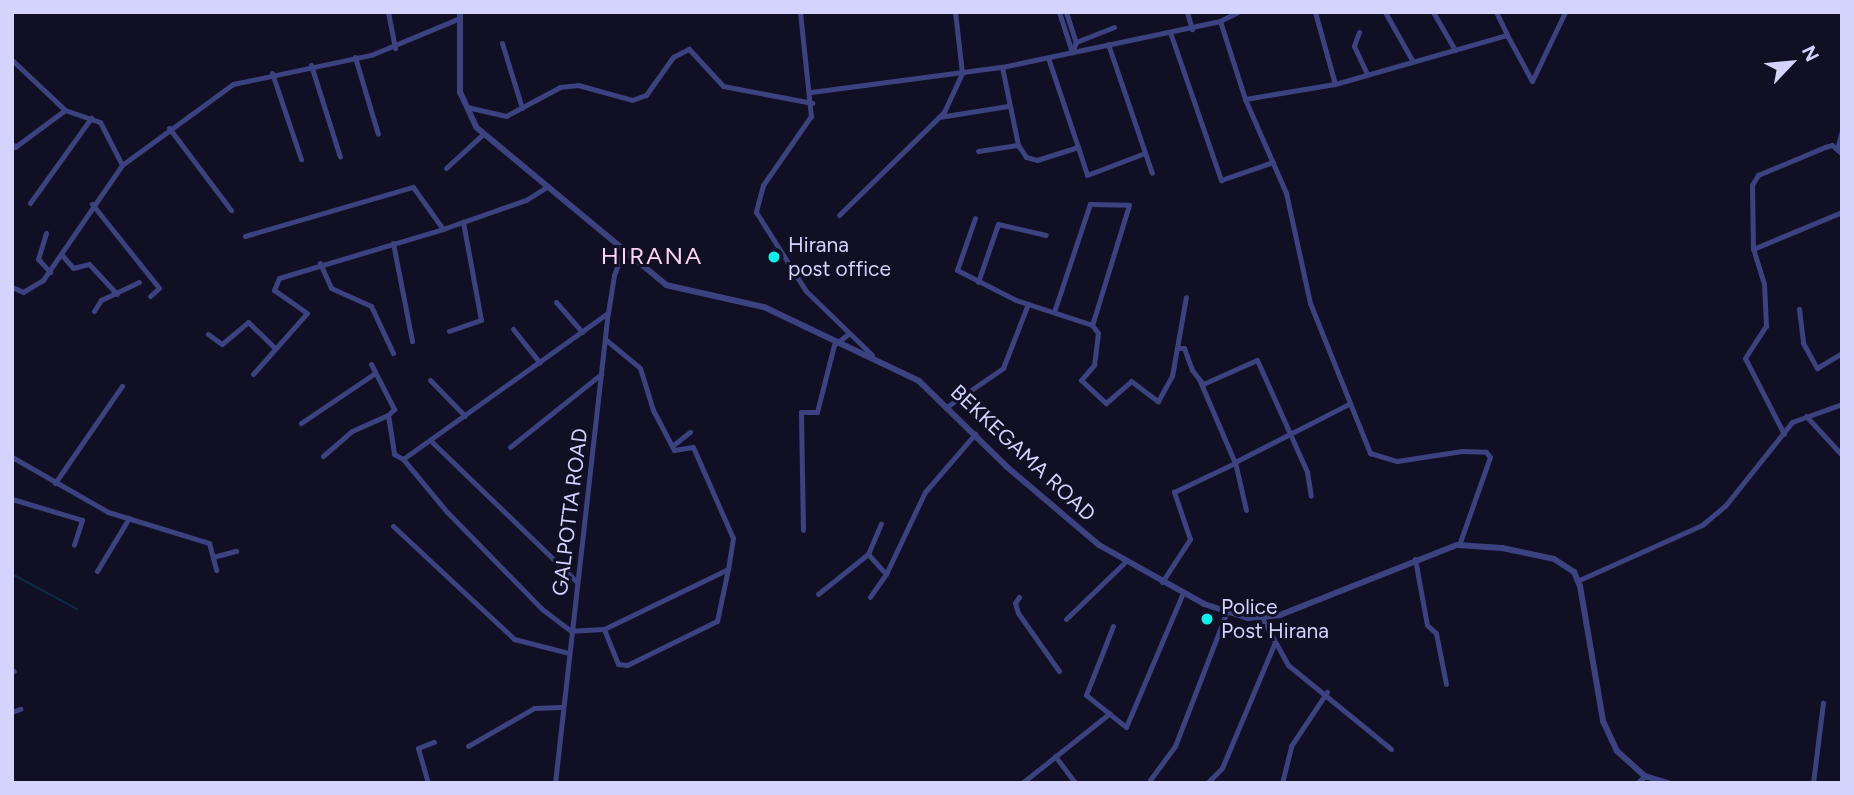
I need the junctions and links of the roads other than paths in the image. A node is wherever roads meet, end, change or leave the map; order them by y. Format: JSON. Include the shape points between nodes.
{"nodes":[{"id":1,"x":388,"y":12,"type":"edge"},
{"id":2,"x":800,"y":12,"type":"edge"},
{"id":3,"x":955,"y":12,"type":"edge"},
{"id":4,"x":1059,"y":12,"type":"edge"},
{"id":5,"x":1066,"y":12,"type":"edge"},
{"id":6,"x":1187,"y":12,"type":"edge"},
{"id":7,"x":1238,"y":12,"type":"edge"},
{"id":8,"x":1315,"y":12,"type":"edge"},
{"id":9,"x":1385,"y":12,"type":"edge"},
{"id":10,"x":1433,"y":12,"type":"edge"},
{"id":11,"x":1496,"y":12,"type":"edge"},
{"id":12,"x":1565,"y":12,"type":"edge"},
{"id":13,"x":460,"y":15,"type":"edge"},
{"id":14,"x":1220,"y":21,"type":"junction"},
{"id":15,"x":1114,"y":27,"type":"dead end"},
{"id":16,"x":1192,"y":29,"type":"junction"},
{"id":17,"x":1170,"y":32,"type":"junction"},
{"id":18,"x":1359,"y":32,"type":"dead end"},
{"id":19,"x":1507,"y":35,"type":"junction"},
{"id":20,"x":1076,"y":42,"type":"junction"},
{"id":21,"x":502,"y":43,"type":"dead end"},
{"id":22,"x":1108,"y":44,"type":"junction"},
{"id":23,"x":395,"y":48,"type":"junction"},
{"id":24,"x":1455,"y":50,"type":"junction"},
{"id":25,"x":1072,"y":52,"type":"junction"},
{"id":26,"x":355,"y":57,"type":"junction"},
{"id":27,"x":1048,"y":58,"type":"junction"},
{"id":28,"x":12,"y":60,"type":"edge"},
{"id":29,"x":1412,"y":60,"type":"junction"},
{"id":30,"x":311,"y":65,"type":"junction"},
{"id":31,"x":1002,"y":67,"type":"junction"},
{"id":32,"x":1366,"y":72,"type":"junction"},
{"id":33,"x":272,"y":73,"type":"junction"},
{"id":34,"x":962,"y":73,"type":"junction"},
{"id":35,"x":1335,"y":84,"type":"junction"},
{"id":36,"x":811,"y":92,"type":"junction"},
{"id":37,"x":1245,"y":100,"type":"junction"},
{"id":38,"x":812,"y":103,"type":"junction"},
{"id":39,"x":464,"y":106,"type":"junction"},
{"id":40,"x":1008,"y":106,"type":"junction"},
{"id":41,"x":522,"y":108,"type":"junction"},
{"id":42,"x":65,"y":110,"type":"junction"},
{"id":43,"x":939,"y":117,"type":"junction"},
{"id":44,"x":91,"y":118,"type":"junction"},
{"id":45,"x":169,"y":128,"type":"junction"},
{"id":46,"x":1842,"y":130,"type":"edge"},
{"id":47,"x":377,"y":134,"type":"dead end"},
{"id":48,"x":482,"y":135,"type":"junction"},
{"id":49,"x":12,"y":144,"type":"edge"},
{"id":50,"x":1018,"y":145,"type":"junction"},
{"id":51,"x":1078,"y":147,"type":"junction"},
{"id":52,"x":978,"y":151,"type":"dead end"},
{"id":53,"x":1840,"y":151,"type":"edge"},
{"id":54,"x":1145,"y":153,"type":"junction"},
{"id":55,"x":340,"y":156,"type":"dead end"},
{"id":56,"x":301,"y":159,"type":"dead end"},
{"id":57,"x":1273,"y":162,"type":"junction"},
{"id":58,"x":122,"y":165,"type":"junction"},
{"id":59,"x":446,"y":168,"type":"dead end"},
{"id":60,"x":1152,"y":173,"type":"dead end"},
{"id":61,"x":548,"y":186,"type":"junction"},
{"id":62,"x":30,"y":203,"type":"dead end"},
{"id":63,"x":92,"y":204,"type":"junction"},
{"id":64,"x":231,"y":210,"type":"dead end"},
{"id":65,"x":1842,"y":212,"type":"edge"},
{"id":66,"x":839,"y":215,"type":"dead end"},
{"id":67,"x":975,"y":218,"type":"dead end"},
{"id":68,"x":463,"y":222,"type":"junction"},
{"id":69,"x":443,"y":229,"type":"junction"},
{"id":70,"x":46,"y":233,"type":"dead end"},
{"id":71,"x":1046,"y":235,"type":"dead end"},
{"id":72,"x":245,"y":236,"type":"dead end"},
{"id":73,"x":393,"y":243,"type":"junction"},
{"id":74,"x":625,"y":247,"type":"junction"},
{"id":75,"x":1753,"y":249,"type":"junction"},
{"id":76,"x":61,"y":254,"type":"junction"},
{"id":77,"x":320,"y":263,"type":"junction"},
{"id":78,"x":50,"y":272,"type":"junction"},
{"id":79,"x":139,"y":282,"type":"dead end"},
{"id":80,"x":978,"y":282,"type":"junction"},
{"id":81,"x":12,"y":286,"type":"edge"},
{"id":82,"x":117,"y":294,"type":"junction"},
{"id":83,"x":150,"y":296,"type":"dead end"},
{"id":84,"x":1186,"y":297,"type":"dead end"},
{"id":85,"x":556,"y":302,"type":"dead end"},
{"id":86,"x":1028,"y":304,"type":"junction"},
{"id":87,"x":1800,"y":309,"type":"dead end"},
{"id":88,"x":94,"y":311,"type":"dead end"},
{"id":89,"x":1054,"y":312,"type":"junction"},
{"id":90,"x":608,"y":313,"type":"junction"},
{"id":91,"x":1092,"y":325,"type":"junction"},
{"id":92,"x":513,"y":329,"type":"dead end"},
{"id":93,"x":449,"y":331,"type":"dead end"},
{"id":94,"x":582,"y":332,"type":"junction"},
{"id":95,"x":208,"y":334,"type":"dead end"},
{"id":96,"x":848,"y":334,"type":"junction"},
{"id":97,"x":605,"y":339,"type":"junction"},
{"id":98,"x":839,"y":340,"type":"junction"},
{"id":99,"x":412,"y":341,"type":"dead end"},
{"id":100,"x":275,"y":348,"type":"junction"},
{"id":101,"x":1178,"y":348,"type":"junction"},
{"id":102,"x":393,"y":353,"type":"dead end"},
{"id":103,"x":1842,"y":353,"type":"edge"},
{"id":104,"x":872,"y":355,"type":"junction"},
{"id":105,"x":540,"y":363,"type":"junction"},
{"id":106,"x":370,"y":364,"type":"dead end"},
{"id":107,"x":375,"y":373,"type":"junction"},
{"id":108,"x":253,"y":374,"type":"dead end"},
{"id":109,"x":601,"y":374,"type":"junction"},
{"id":110,"x":1199,"y":379,"type":"junction"},
{"id":111,"x":430,"y":380,"type":"dead end"},
{"id":112,"x":121,"y":386,"type":"dead end"},
{"id":113,"x":1349,"y":404,"type":"junction"},
{"id":114,"x":1842,"y":404,"type":"edge"},
{"id":115,"x":948,"y":406,"type":"junction"},
{"id":116,"x":388,"y":415,"type":"junction"},
{"id":117,"x":464,"y":416,"type":"junction"},
{"id":118,"x":1806,"y":416,"type":"junction"},
{"id":119,"x":301,"y":423,"type":"dead end"},
{"id":120,"x":690,"y":432,"type":"dead end"},
{"id":121,"x":975,"y":434,"type":"junction"},
{"id":122,"x":1784,"y":434,"type":"junction"},
{"id":123,"x":1290,"y":436,"type":"junction"},
{"id":124,"x":430,"y":440,"type":"junction"},
{"id":125,"x":672,"y":446,"type":"junction"},
{"id":126,"x":510,"y":447,"type":"dead end"},
{"id":127,"x":1842,"y":455,"type":"edge"},
{"id":128,"x":323,"y":456,"type":"dead end"},
{"id":129,"x":12,"y":457,"type":"edge"},
{"id":130,"x":403,"y":459,"type":"junction"},
{"id":131,"x":1235,"y":463,"type":"junction"},
{"id":132,"x":55,"y":483,"type":"junction"},
{"id":133,"x":1311,"y":496,"type":"dead end"},
{"id":134,"x":12,"y":499,"type":"edge"},
{"id":135,"x":1246,"y":510,"type":"dead end"},
{"id":136,"x":129,"y":518,"type":"junction"},
{"id":137,"x":881,"y":524,"type":"dead end"},
{"id":138,"x":393,"y":526,"type":"dead end"},
{"id":139,"x":803,"y":530,"type":"dead end"},
{"id":140,"x":74,"y":545,"type":"dead end"},
{"id":141,"x":1459,"y":545,"type":"junction"},
{"id":142,"x":236,"y":551,"type":"dead end"},
{"id":143,"x":868,"y":554,"type":"junction"},
{"id":144,"x":213,"y":557,"type":"junction"},
{"id":145,"x":1415,"y":559,"type":"junction"},
{"id":146,"x":1124,"y":563,"type":"junction"},
{"id":147,"x":728,"y":569,"type":"junction"},
{"id":148,"x":216,"y":570,"type":"dead end"},
{"id":149,"x":97,"y":571,"type":"dead end"},
{"id":150,"x":886,"y":574,"type":"junction"},
{"id":151,"x":1577,"y":581,"type":"junction"},
{"id":152,"x":577,"y":582,"type":"junction"},
{"id":153,"x":1162,"y":582,"type":"junction"},
{"id":154,"x":1184,"y":593,"type":"junction"},
{"id":155,"x":818,"y":594,"type":"dead end"},
{"id":156,"x":870,"y":597,"type":"dead end"},
{"id":157,"x":1019,"y":597,"type":"dead end"},
{"id":158,"x":1227,"y":611,"type":"junction"},
{"id":159,"x":1261,"y":617,"type":"junction"},
{"id":160,"x":1066,"y":619,"type":"dead end"},
{"id":161,"x":1113,"y":626,"type":"dead end"},
{"id":162,"x":604,"y":629,"type":"junction"},
{"id":163,"x":571,"y":631,"type":"junction"},
{"id":164,"x":1275,"y":642,"type":"junction"},
{"id":165,"x":569,"y":653,"type":"junction"},
{"id":166,"x":1059,"y":671,"type":"dead end"},
{"id":167,"x":1446,"y":684,"type":"dead end"},
{"id":168,"x":1327,"y":692,"type":"junction"},
{"id":169,"x":1824,"y":703,"type":"dead end"},
{"id":170,"x":561,"y":707,"type":"junction"},
{"id":171,"x":20,"y":709,"type":"dead end"},
{"id":172,"x":12,"y":712,"type":"edge"},
{"id":173,"x":1110,"y":713,"type":"junction"},
{"id":174,"x":434,"y":741,"type":"dead end"},
{"id":175,"x":468,"y":746,"type":"dead end"},
{"id":176,"x":1391,"y":749,"type":"dead end"},
{"id":177,"x":1055,"y":756,"type":"junction"},
{"id":178,"x":1645,"y":776,"type":"junction"},
{"id":179,"x":428,"y":783,"type":"edge"},
{"id":180,"x":555,"y":783,"type":"edge"},
{"id":181,"x":1022,"y":783,"type":"edge"},
{"id":182,"x":1075,"y":783,"type":"edge"},
{"id":183,"x":1153,"y":783,"type":"edge"},
{"id":184,"x":1208,"y":783,"type":"edge"},
{"id":185,"x":1282,"y":783,"type":"edge"},
{"id":186,"x":1637,"y":783,"type":"edge"},
{"id":187,"x":1668,"y":783,"type":"edge"},
{"id":188,"x":1813,"y":783,"type":"edge"}],
"edges":[{"from":1,"to":23,"type":"street"},
{"from":2,"to":36,"type":"street","name":"BEKKEGAMA ROAD"},
{"from":3,"to":34,"type":"street"},
{"from":4,"to":25,"type":"street"},
{"from":5,"to":20,"type":"street"},
{"from":6,"to":16,"type":"street"},
{"from":7,"to":14,"type":"street"},
{"from":8,"to":35,"type":"street"},
{"from":9,"to":29,"type":"street"},
{"from":10,"to":24,"type":"street"},
{"from":11,"to":19,"type":"street"},
{"from":12,"to":19,"type":"street","via":[[1532,81]]},
{"from":13,"to":23,"type":"street"},
{"from":13,"to":39,"type":"street"},
{"from":14,"to":16,"type":"street"},
{"from":14,"to":37,"type":"street"},
{"from":15,"to":20,"type":"street"},
{"from":16,"to":17,"type":"street"},
{"from":17,"to":22,"type":"street"},
{"from":17,"to":57,"type":"street","via":[[1221,180]]},
{"from":18,"to":32,"type":"street","via":[[1354,46]]},
{"from":19,"to":24,"type":"street"},
{"from":20,"to":25,"type":"street"},
{"from":21,"to":41,"type":"street"},
{"from":22,"to":25,"type":"street"},
{"from":22,"to":54,"type":"street"},
{"from":23,"to":26,"type":"street"},
{"from":24,"to":29,"type":"street"},
{"from":25,"to":27,"type":"street"},
{"from":26,"to":30,"type":"street"},
{"from":26,"to":47,"type":"street"},
{"from":27,"to":31,"type":"street"},
{"from":27,"to":51,"type":"street"},
{"from":28,"to":42,"type":"street"},
{"from":29,"to":32,"type":"street"},
{"from":30,"to":33,"type":"street"},
{"from":30,"to":55,"type":"street"},
{"from":31,"to":34,"type":"street"},
{"from":31,"to":40,"type":"street"},
{"from":32,"to":35,"type":"street"},
{"from":33,"to":45,"type":"street","via":[[233,84]]},
{"from":33,"to":56,"type":"street"},
{"from":34,"to":36,"type":"street"},
{"from":34,"to":43,"type":"street"},
{"from":35,"to":37,"type":"street"},
{"from":36,"to":38,"type":"street","name":"BEKKEGAMA ROAD"},
{"from":37,"to":57,"type":"street"},
{"from":38,"to":41,"type":"street","via":[[723,86],[689,49],[673,57],[646,95],[624,99],[578,85],[560,87]]},
{"from":38,"to":96,"type":"street","name":"BEKKEGAMA ROAD","via":[[803,131],[763,185],[756,212],[806,291]]},
{"from":39,"to":41,"type":"street","via":[[498,117]]},
{"from":39,"to":48,"type":"street"},
{"from":40,"to":43,"type":"street"},
{"from":40,"to":50,"type":"street"},
{"from":42,"to":44,"type":"street"},
{"from":42,"to":49,"type":"street","via":[[15,147]]},
{"from":43,"to":66,"type":"street"},
{"from":44,"to":58,"type":"street","via":[[100,122]]},
{"from":44,"to":62,"type":"street"},
{"from":45,"to":58,"type":"street"},
{"from":45,"to":64,"type":"street"},
{"from":46,"to":53,"type":"street"},
{"from":48,"to":59,"type":"street"},
{"from":48,"to":61,"type":"street"},
{"from":50,"to":51,"type":"street","via":[[1026,158],[1037,160]]},
{"from":50,"to":52,"type":"street"},
{"from":51,"to":54,"type":"street","via":[[1087,175]]},
{"from":53,"to":75,"type":"street","via":[[1825,147],[1758,175],[1752,185]]},
{"from":54,"to":60,"type":"street"},
{"from":57,"to":113,"type":"street","via":[[1286,193],[1310,303]]},
{"from":58,"to":63,"type":"street"},
{"from":61,"to":68,"type":"street","via":[[526,200]]},
{"from":61,"to":74,"type":"street"},
{"from":63,"to":76,"type":"street"},
{"from":63,"to":83,"type":"street","via":[[159,288]]},
{"from":65,"to":75,"type":"street"},
{"from":67,"to":80,"type":"street","via":[[957,270]]},
{"from":68,"to":69,"type":"street"},
{"from":68,"to":93,"type":"street","via":[[481,320]]},
{"from":69,"to":72,"type":"street","via":[[413,187]]},
{"from":69,"to":73,"type":"street"},
{"from":70,"to":78,"type":"street","via":[[38,259]]},
{"from":71,"to":80,"type":"street","via":[[998,224]]},
{"from":73,"to":77,"type":"street"},
{"from":73,"to":99,"type":"street"},
{"from":74,"to":90,"type":"street","name":"GALPOTTA ROAD","via":[[614,275]]},
{"from":74,"to":98,"type":"street","via":[[666,285],[764,307]]},
{"from":75,"to":122,"type":"street","via":[[1764,284],[1766,326],[1745,358]]},
{"from":76,"to":78,"type":"street"},
{"from":76,"to":82,"type":"street","via":[[74,268],[89,264]]},
{"from":77,"to":100,"type":"street","via":[[279,278],[273,286],[307,313]]},
{"from":77,"to":102,"type":"street","via":[[331,288],[371,306]]},
{"from":78,"to":81,"type":"street","via":[[34,288],[23,292]]},
{"from":79,"to":82,"type":"street"},
{"from":80,"to":86,"type":"street"},
{"from":82,"to":88,"type":"street","via":[[100,300]]},
{"from":84,"to":101,"type":"street"},
{"from":85,"to":94,"type":"street"},
{"from":86,"to":89,"type":"street"},
{"from":86,"to":115,"type":"street","via":[[1003,368]]},
{"from":87,"to":103,"type":"street","via":[[1802,343],[1817,368]]},
{"from":89,"to":91,"type":"street"},
{"from":89,"to":91,"type":"street","via":[[1090,204],[1129,205]]},
{"from":90,"to":94,"type":"street"},
{"from":90,"to":97,"type":"street","name":"GALPOTTA ROAD"},
{"from":91,"to":101,"type":"street","via":[[1098,333],[1094,365],[1081,380],[1106,403],[1131,381],[1158,401],[1172,376]]},
{"from":92,"to":105,"type":"street"},
{"from":94,"to":105,"type":"street"},
{"from":95,"to":100,"type":"street","via":[[222,344],[248,322]]},
{"from":96,"to":98,"type":"street"},
{"from":96,"to":104,"type":"street","name":"BEKKEGAMA ROAD"},
{"from":97,"to":109,"type":"street","name":"GALPOTTA ROAD"},
{"from":97,"to":125,"type":"street","via":[[640,368],[653,410]]},
{"from":98,"to":104,"type":"street"},
{"from":98,"to":139,"type":"street","via":[[825,372],[817,412],[801,412]]},
{"from":100,"to":108,"type":"street"},
{"from":101,"to":110,"type":"street","via":[[1184,348]]},
{"from":104,"to":115,"type":"street","name":"BEKKEGAMA ROAD","via":[[919,381]]},
{"from":105,"to":117,"type":"street"},
{"from":106,"to":107,"type":"street"},
{"from":107,"to":116,"type":"street","via":[[394,409]]},
{"from":107,"to":119,"type":"street"},
{"from":109,"to":126,"type":"street"},
{"from":109,"to":152,"type":"street","name":"GALPOTTA ROAD"},
{"from":110,"to":123,"type":"street","via":[[1203,384],[1257,360]]},
{"from":110,"to":131,"type":"street"},
{"from":111,"to":117,"type":"street"},
{"from":112,"to":132,"type":"street"},
{"from":113,"to":123,"type":"street"},
{"from":113,"to":141,"type":"street","via":[[1370,453],[1385,459],[1411,461],[1462,451],[1486,452],[1490,457]]},
{"from":114,"to":118,"type":"street"},
{"from":115,"to":121,"type":"street","name":"BEKKEGAMA ROAD"},
{"from":116,"to":128,"type":"street","via":[[352,431]]},
{"from":116,"to":130,"type":"street","via":[[394,454]]},
{"from":117,"to":124,"type":"street"},
{"from":118,"to":122,"type":"street","via":[[1792,422]]},
{"from":118,"to":127,"type":"street"},
{"from":120,"to":125,"type":"street"},
{"from":121,"to":146,"type":"street","name":"BEKKEGAMA ROAD","via":[[1007,467]]},
{"from":121,"to":150,"type":"street","via":[[925,492]]},
{"from":122,"to":151,"type":"street","via":[[1725,506],[1702,525]]},
{"from":123,"to":131,"type":"street"},
{"from":123,"to":133,"type":"street","via":[[1307,472]]},
{"from":124,"to":130,"type":"street"},
{"from":124,"to":152,"type":"street"},
{"from":125,"to":147,"type":"street","via":[[674,450],[693,447],[726,516],[733,538]]},
{"from":129,"to":132,"type":"street"},
{"from":130,"to":163,"type":"street","via":[[447,512],[542,609]]},
{"from":131,"to":135,"type":"street"},
{"from":131,"to":153,"type":"street","via":[[1174,492],[1190,539]]},
{"from":132,"to":136,"type":"street","via":[[108,512]]},
{"from":134,"to":140,"type":"street","via":[[82,520]]},
{"from":136,"to":144,"type":"street","via":[[209,543]]},
{"from":136,"to":149,"type":"street"},
{"from":137,"to":143,"type":"street"},
{"from":138,"to":165,"type":"street","via":[[514,639]]},
{"from":141,"to":145,"type":"street","name":"BEKKEGAMA ROAD"},
{"from":141,"to":151,"type":"street","name":"BEKKEGAMA ROAD","via":[[1553,559],[1574,572]]},
{"from":142,"to":144,"type":"street"},
{"from":143,"to":150,"type":"street"},
{"from":143,"to":155,"type":"street"},
{"from":144,"to":148,"type":"street"},
{"from":145,"to":159,"type":"street","name":"BEKKEGAMA ROAD","via":[[1280,615]]},
{"from":145,"to":167,"type":"street","via":[[1427,625],[1436,633]]},
{"from":146,"to":153,"type":"street","name":"BEKKEGAMA ROAD"},
{"from":146,"to":160,"type":"street"},
{"from":147,"to":162,"type":"street"},
{"from":147,"to":162,"type":"street","via":[[717,621],[626,665],[618,664]]},
{"from":150,"to":156,"type":"street"},
{"from":151,"to":178,"type":"street","via":[[1603,721],[1617,751]]},
{"from":152,"to":163,"type":"street","name":"GALPOTTA ROAD"},
{"from":153,"to":154,"type":"street","name":"BEKKEGAMA ROAD"},
{"from":154,"to":158,"type":"street","name":"BEKKEGAMA ROAD"},
{"from":154,"to":173,"type":"street","via":[[1126,727]]},
{"from":157,"to":166,"type":"street","via":[[1015,603],[1018,613]]},
{"from":158,"to":159,"type":"street","name":"BEKKEGAMA ROAD"},
{"from":158,"to":183,"type":"street","via":[[1175,746],[1150,780]]},
{"from":159,"to":164,"type":"street"},
{"from":161,"to":173,"type":"street","via":[[1086,695]]},
{"from":162,"to":163,"type":"street"},
{"from":163,"to":165,"type":"street","name":"GALPOTTA ROAD"},
{"from":164,"to":168,"type":"street","via":[[1288,665]]},
{"from":164,"to":184,"type":"street","via":[[1222,768]]},
{"from":165,"to":170,"type":"street","name":"GALPOTTA ROAD"},
{"from":168,"to":176,"type":"street"},
{"from":168,"to":185,"type":"street","via":[[1291,746]]},
{"from":169,"to":188,"type":"street"},
{"from":170,"to":175,"type":"street","via":[[534,708]]},
{"from":170,"to":180,"type":"street","name":"GALPOTTA ROAD"},
{"from":171,"to":172,"type":"street"},
{"from":173,"to":177,"type":"street"},
{"from":174,"to":179,"type":"street","via":[[418,748]]},
{"from":177,"to":181,"type":"street"},
{"from":177,"to":182,"type":"street"},
{"from":178,"to":186,"type":"street"},
{"from":178,"to":187,"type":"street"}]}
